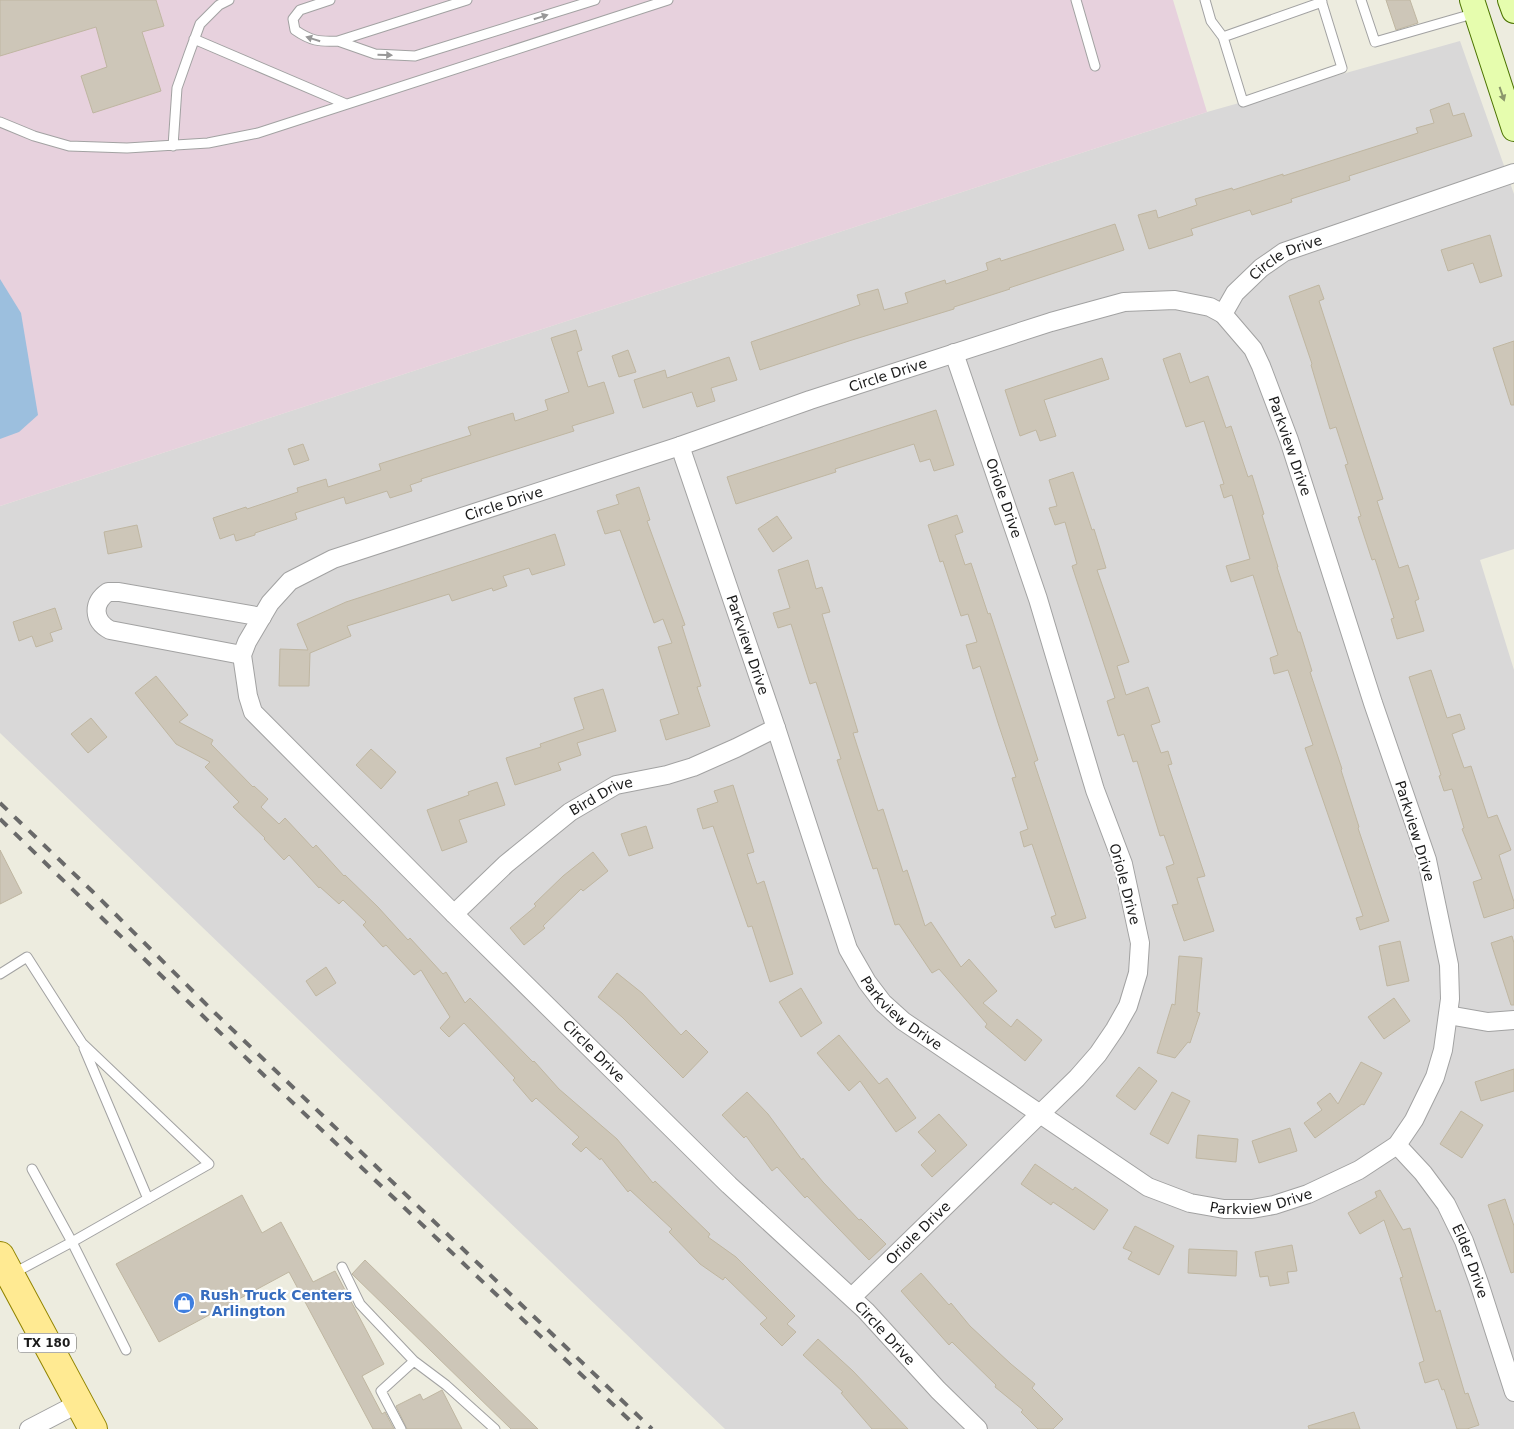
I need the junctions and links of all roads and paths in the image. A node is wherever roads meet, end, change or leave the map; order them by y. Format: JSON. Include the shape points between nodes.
{"nodes":[{"id":1,"x":229,"y":0,"type":"edge"},
{"id":2,"x":330,"y":0,"type":"edge"},
{"id":3,"x":595,"y":0,"type":"edge"},
{"id":4,"x":668,"y":0,"type":"edge"},
{"id":5,"x":1076,"y":0,"type":"edge"},
{"id":6,"x":1205,"y":0,"type":"edge"},
{"id":7,"x":1361,"y":0,"type":"edge"},
{"id":8,"x":1510,"y":0,"type":"edge"},
{"id":9,"x":462,"y":1,"type":"edge"},
{"id":10,"x":1322,"y":1,"type":"edge"},
{"id":11,"x":1474,"y":6,"type":"edge"},
{"id":12,"x":1514,"y":11,"type":"edge"},
{"id":13,"x":1222,"y":37,"type":"junction"},
{"id":14,"x":194,"y":39,"type":"junction"},
{"id":15,"x":338,"y":41,"type":"junction"},
{"id":16,"x":1095,"y":66,"type":"dead end"},
{"id":17,"x":346,"y":104,"type":"junction"},
{"id":18,"x":0,"y":122,"type":"edge"},
{"id":19,"x":1514,"y":129,"type":"edge"},
{"id":20,"x":173,"y":146,"type":"junction"},
{"id":21,"x":1514,"y":173,"type":"edge"},
{"id":22,"x":1223,"y":314,"type":"junction"},
{"id":23,"x":954,"y":353,"type":"junction"},
{"id":24,"x":680,"y":446,"type":"junction"},
{"id":25,"x":262,"y":617,"type":"junction"},
{"id":26,"x":242,"y":655,"type":"junction"},
{"id":27,"x":776,"y":728,"type":"junction"},
{"id":28,"x":454,"y":914,"type":"junction"},
{"id":29,"x":0,"y":974,"type":"edge"},
{"id":30,"x":1448,"y":1015,"type":"junction"},
{"id":31,"x":1514,"y":1020,"type":"edge"},
{"id":32,"x":82,"y":1043,"type":"junction"},
{"id":33,"x":1040,"y":1114,"type":"junction"},
{"id":34,"x":1397,"y":1145,"type":"junction"},
{"id":35,"x":32,"y":1169,"type":"dead end"},
{"id":36,"x":148,"y":1199,"type":"junction"},
{"id":37,"x":72,"y":1242,"type":"junction"},
{"id":38,"x":5,"y":1266,"type":"edge"},
{"id":39,"x":342,"y":1267,"type":"dead end"},
{"id":40,"x":852,"y":1297,"type":"junction"},
{"id":41,"x":126,"y":1350,"type":"dead end"},
{"id":42,"x":414,"y":1361,"type":"junction"},
{"id":43,"x":1514,"y":1392,"type":"edge"},
{"id":44,"x":79,"y":1403,"type":"junction"},
{"id":45,"x":29,"y":1429,"type":"edge"},
{"id":46,"x":93,"y":1429,"type":"edge"},
{"id":47,"x":401,"y":1429,"type":"edge"},
{"id":48,"x":494,"y":1429,"type":"edge"},
{"id":49,"x":978,"y":1429,"type":"edge"}],
"edges":[{"from":1,"to":14,"type":"lane","via":[[219,5],[200,24]]},
{"from":15,"to":2,"type":"lane","one_way":true,"via":[[321,42],[295,30],[293,18],[300,10]]},
{"from":15,"to":3,"type":"lane","one_way":true,"via":[[375,54],[415,56]]},
{"from":4,"to":17,"type":"lane"},
{"from":5,"to":16,"type":"lane"},
{"from":6,"to":13,"type":"lane","via":[[1211,21]]},
{"from":7,"to":11,"type":"lane","via":[[1375,42]]},
{"from":8,"to":12,"type":"main road"},
{"from":9,"to":15,"type":"lane"},
{"from":10,"to":13,"type":"lane"},
{"from":10,"to":13,"type":"lane","via":[[1342,68],[1244,102]]},
{"from":11,"to":19,"type":"main road","one_way":true},
{"from":14,"to":17,"type":"lane"},
{"from":14,"to":20,"type":"lane","via":[[177,88]]},
{"from":17,"to":20,"type":"lane","via":[[258,133]]},
{"from":18,"to":20,"type":"lane","via":[[69,146]]},
{"from":21,"to":22,"type":"street","name":"Circle Drive","via":[[1284,252],[1235,293]]},
{"from":22,"to":23,"type":"street","name":"Circle Drive","via":[[1210,307],[1175,300],[1124,302]]},
{"from":22,"to":30,"type":"street","name":"Parkview Drive","via":[[1253,349],[1262,366],[1427,860],[1449,965]]},
{"from":23,"to":24,"type":"street","name":"Circle Drive"},
{"from":23,"to":33,"type":"street","name":"Oriole Drive","via":[[1038,599],[1095,790],[1123,864],[1140,944],[1138,973],[1128,1006],[1116,1029],[1077,1078]]},
{"from":24,"to":25,"type":"street","name":"Circle Drive","via":[[333,559],[290,581]]},
{"from":24,"to":27,"type":"street","name":"Parkview Drive"},
{"from":25,"to":26,"type":"street","name":"Circle Drive"},
{"from":25,"to":26,"type":"street","via":[[119,592],[108,592],[98,601],[97,615],[110,630]]},
{"from":26,"to":28,"type":"street","name":"Circle Drive","via":[[253,712]]},
{"from":27,"to":28,"type":"street","name":"Bird Drive","via":[[694,767],[667,776],[616,785],[570,812],[506,864]]},
{"from":27,"to":33,"type":"street","name":"Parkview Drive","via":[[848,949],[867,982],[903,1021]]},
{"from":28,"to":40,"type":"street","name":"Circle Drive","via":[[729,1185]]},
{"from":29,"to":32,"type":"lane","via":[[27,958]]},
{"from":30,"to":31,"type":"street","via":[[1488,1022]]},
{"from":30,"to":34,"type":"street","name":"Parkview Drive","via":[[1435,1077],[1414,1120]]},
{"from":32,"to":36,"type":"lane"},
{"from":32,"to":36,"type":"lane","via":[[209,1164]]},
{"from":33,"to":34,"type":"street","name":"Parkview Drive","via":[[1148,1188],[1190,1203],[1224,1209],[1252,1209],[1308,1194],[1359,1170]]},
{"from":33,"to":40,"type":"street","name":"Oriole Drive"},
{"from":34,"to":43,"type":"street","name":"Elder Drive","via":[[1446,1204],[1464,1241]]},
{"from":35,"to":37,"type":"lane"},
{"from":36,"to":37,"type":"lane"},
{"from":37,"to":38,"type":"lane"},
{"from":37,"to":41,"type":"lane"},
{"from":38,"to":44,"type":"main road","number":"TX 180"},
{"from":39,"to":42,"type":"lane","via":[[360,1304]]},
{"from":40,"to":49,"type":"street","name":"Circle Drive"},
{"from":42,"to":47,"type":"lane","via":[[381,1391]]},
{"from":42,"to":48,"type":"lane","via":[[446,1384]]},
{"from":44,"to":45,"type":"street"},
{"from":44,"to":46,"type":"main road","number":"TX 180"}]}
